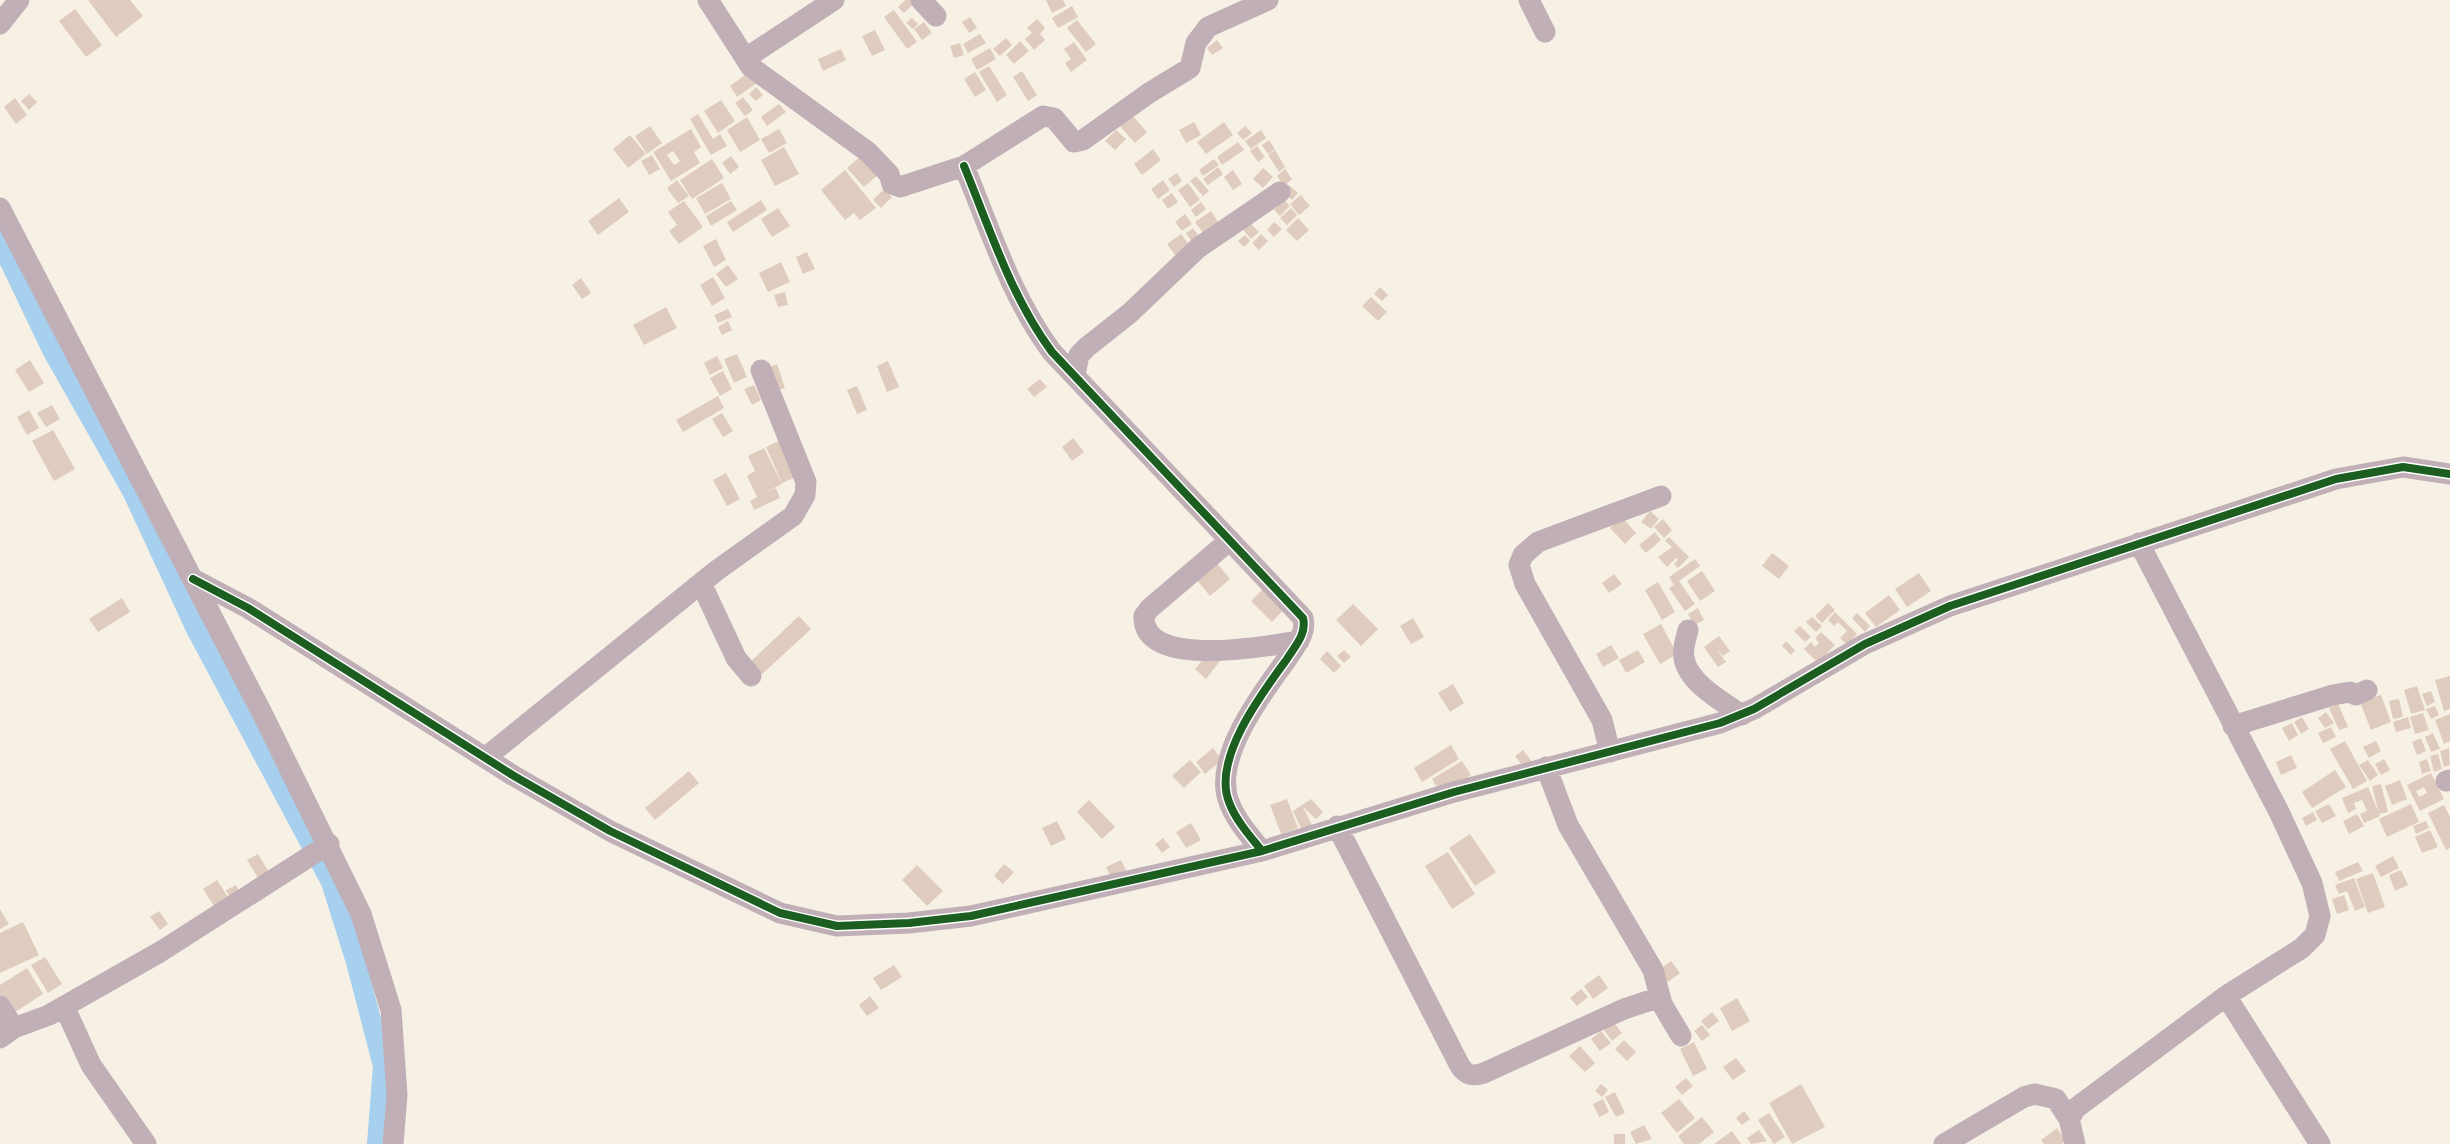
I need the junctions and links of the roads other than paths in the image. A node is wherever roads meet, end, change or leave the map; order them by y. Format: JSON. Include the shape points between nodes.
{"nodes":[{"id":1,"x":19,"y":0,"type":"edge"},
{"id":2,"x":708,"y":0,"type":"edge"},
{"id":3,"x":834,"y":0,"type":"edge"},
{"id":4,"x":921,"y":0,"type":"edge"},
{"id":5,"x":1268,"y":0,"type":"edge"},
{"id":6,"x":1529,"y":0,"type":"edge"},
{"id":7,"x":936,"y":16,"type":"dead end"},
{"id":8,"x":0,"y":24,"type":"edge"},
{"id":9,"x":1545,"y":32,"type":"dead end"},
{"id":10,"x":746,"y":58,"type":"junction"},
{"id":11,"x":964,"y":166,"type":"junction"},
{"id":12,"x":1280,"y":192,"type":"dead end"},
{"id":13,"x":0,"y":208,"type":"edge"},
{"id":14,"x":761,"y":370,"type":"dead end"},
{"id":15,"x":1075,"y":375,"type":"junction"},
{"id":16,"x":2450,"y":474,"type":"edge"},
{"id":17,"x":1660,"y":496,"type":"dead end"},
{"id":18,"x":1230,"y":540,"type":"junction"},
{"id":19,"x":2143,"y":553,"type":"junction"},
{"id":20,"x":193,"y":579,"type":"junction"},
{"id":21,"x":701,"y":583,"type":"junction"},
{"id":22,"x":1688,"y":630,"type":"dead end"},
{"id":23,"x":1299,"y":641,"type":"junction"},
{"id":24,"x":751,"y":676,"type":"dead end"},
{"id":25,"x":2367,"y":690,"type":"dead end"},
{"id":26,"x":1742,"y":715,"type":"junction"},
{"id":27,"x":2233,"y":726,"type":"junction"},
{"id":28,"x":1610,"y":752,"type":"junction"},
{"id":29,"x":485,"y":758,"type":"junction"},
{"id":30,"x":1549,"y":778,"type":"junction"},
{"id":31,"x":1337,"y":826,"type":"junction"},
{"id":32,"x":318,"y":851,"type":"junction"},
{"id":33,"x":1262,"y":851,"type":"junction"},
{"id":34,"x":2226,"y":996,"type":"junction"},
{"id":35,"x":1660,"y":997,"type":"junction"},
{"id":36,"x":0,"y":1006,"type":"edge"},
{"id":37,"x":64,"y":1006,"type":"junction"},
{"id":38,"x":7,"y":1033,"type":"edge"},
{"id":39,"x":1681,"y":1036,"type":"dead end"},
{"id":40,"x":2069,"y":1119,"type":"junction"},
{"id":41,"x":146,"y":1144,"type":"edge"},
{"id":42,"x":393,"y":1144,"type":"edge"},
{"id":43,"x":1944,"y":1144,"type":"edge"},
{"id":44,"x":2075,"y":1144,"type":"edge"},
{"id":45,"x":2320,"y":1144,"type":"edge"}],
"edges":[{"from":1,"to":8,"type":"street"},
{"from":2,"to":10,"type":"street"},
{"from":3,"to":10,"type":"street"},
{"from":4,"to":7,"type":"street"},
{"from":5,"to":11,"type":"street","via":[[1208,27],[1196,43],[1190,68],[1083,140],[1071,140],[1054,118],[1043,116]]},
{"from":6,"to":9,"type":"street"},
{"from":10,"to":11,"type":"street","via":[[758,73],[868,152],[889,174],[892,184],[908,187]]},
{"from":11,"to":15,"type":"street","via":[[1023,309],[1052,352]]},
{"from":12,"to":15,"type":"street","via":[[1198,248],[1130,313],[1078,355]]},
{"from":13,"to":20,"type":"street"},
{"from":14,"to":21,"type":"street","via":[[806,482],[805,495],[793,516]]},
{"from":15,"to":18,"type":"street"},
{"from":16,"to":19,"type":"street","via":[[2403,467],[2354,474]]},
{"from":17,"to":28,"type":"street","via":[[1538,542],[1523,555],[1519,565],[1525,584],[1602,720]]},
{"from":18,"to":23,"type":"street","via":[[1298,610],[1305,626]]},
{"from":18,"to":23,"type":"street","via":[[1149,609],[1144,616],[1146,627],[1161,644],[1183,649],[1213,651]]},
{"from":19,"to":26,"type":"street","via":[[1920,617],[1848,653]]},
{"from":19,"to":27,"type":"street"},
{"from":20,"to":29,"type":"street","via":[[248,608]]},
{"from":20,"to":32,"type":"street"},
{"from":21,"to":24,"type":"street","via":[[736,658]]},
{"from":21,"to":29,"type":"street"},
{"from":22,"to":26,"type":"street","via":[[1683,649],[1689,671]]},
{"from":23,"to":33,"type":"street","via":[[1238,736],[1227,763],[1224,783],[1228,801],[1236,819]]},
{"from":25,"to":27,"type":"street","via":[[2356,695],[2333,694]]},
{"from":26,"to":28,"type":"street"},
{"from":27,"to":34,"type":"street","via":[[2312,883],[2320,916],[2315,935],[2302,948]]},
{"from":28,"to":30,"type":"street"},
{"from":29,"to":33,"type":"street","via":[[619,836],[780,913],[824,925],[855,927],[962,918]]},
{"from":30,"to":31,"type":"street"},
{"from":30,"to":35,"type":"street","via":[[1568,825],[1653,970]]},
{"from":31,"to":33,"type":"street"},
{"from":31,"to":35,"type":"street","via":[[1466,1073],[1484,1073],[1623,1009]]},
{"from":32,"to":37,"type":"street","via":[[160,952]]},
{"from":32,"to":42,"type":"street","via":[[361,914],[391,1010],[397,1095]]},
{"from":34,"to":40,"type":"street","via":[[2076,1108]]},
{"from":34,"to":45,"type":"street"},
{"from":35,"to":39,"type":"street"},
{"from":36,"to":38,"type":"street"},
{"from":37,"to":38,"type":"street"},
{"from":37,"to":41,"type":"street","via":[[91,1065]]},
{"from":40,"to":43,"type":"street","via":[[2056,1099],[2035,1094]]},
{"from":40,"to":44,"type":"street"}]}
